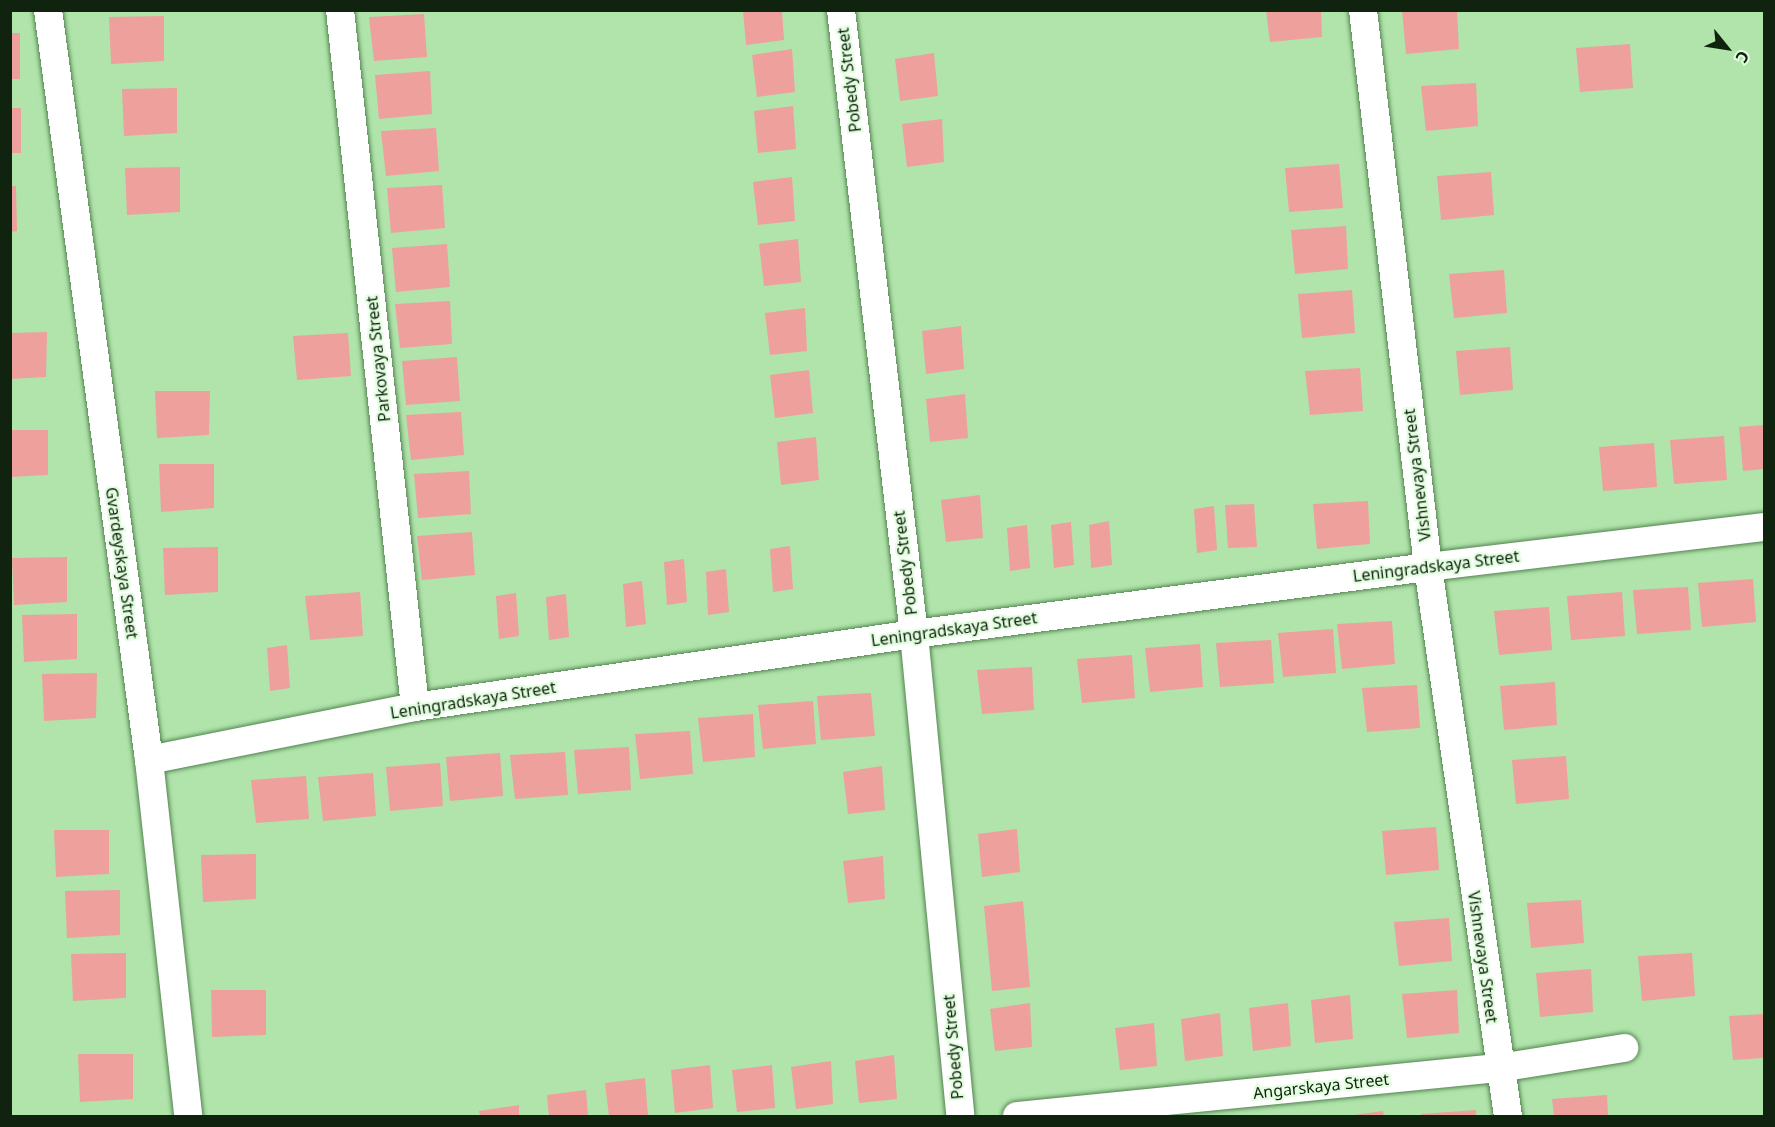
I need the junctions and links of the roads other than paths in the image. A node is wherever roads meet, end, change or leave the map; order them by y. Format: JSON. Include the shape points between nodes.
{"nodes":[{"id":1,"x":48,"y":10,"type":"edge"},
{"id":2,"x":340,"y":10,"type":"edge"},
{"id":3,"x":841,"y":10,"type":"edge"},
{"id":4,"x":1362,"y":10,"type":"edge"},
{"id":5,"x":1764,"y":527,"type":"edge"},
{"id":6,"x":1428,"y":567,"type":"junction"},
{"id":7,"x":914,"y":634,"type":"junction"},
{"id":8,"x":415,"y":707,"type":"junction"},
{"id":9,"x":148,"y":760,"type":"junction"},
{"id":10,"x":1624,"y":1048,"type":"dead end"},
{"id":11,"x":1499,"y":1068,"type":"junction"},
{"id":12,"x":188,"y":1116,"type":"edge"},
{"id":13,"x":960,"y":1116,"type":"edge"},
{"id":14,"x":1017,"y":1116,"type":"edge"},
{"id":15,"x":1508,"y":1116,"type":"edge"}],
"edges":[{"from":1,"to":9,"type":"street","name":"Gvardeyskaya Street"},
{"from":2,"to":8,"type":"street","name":"Parkovaya Street"},
{"from":3,"to":7,"type":"street","name":"Pobedy Street"},
{"from":4,"to":6,"type":"street","name":"Vishnevaya Street"},
{"from":5,"to":6,"type":"street","name":"Leningradskaya Street"},
{"from":6,"to":7,"type":"street","name":"Leningradskaya Street"},
{"from":6,"to":11,"type":"street","name":"Vishnevaya Street"},
{"from":7,"to":8,"type":"street","name":"Leningradskaya Street"},
{"from":7,"to":13,"type":"street","name":"Pobedy Street"},
{"from":8,"to":9,"type":"street","name":"Leningradskaya Street"},
{"from":9,"to":12,"type":"street","name":"Gvardeyskaya Street"},
{"from":10,"to":11,"type":"street","name":"Angarskaya Street"},
{"from":11,"to":14,"type":"street","name":"Angarskaya Street"},
{"from":11,"to":15,"type":"street","name":"Vishnevaya Street"}]}
